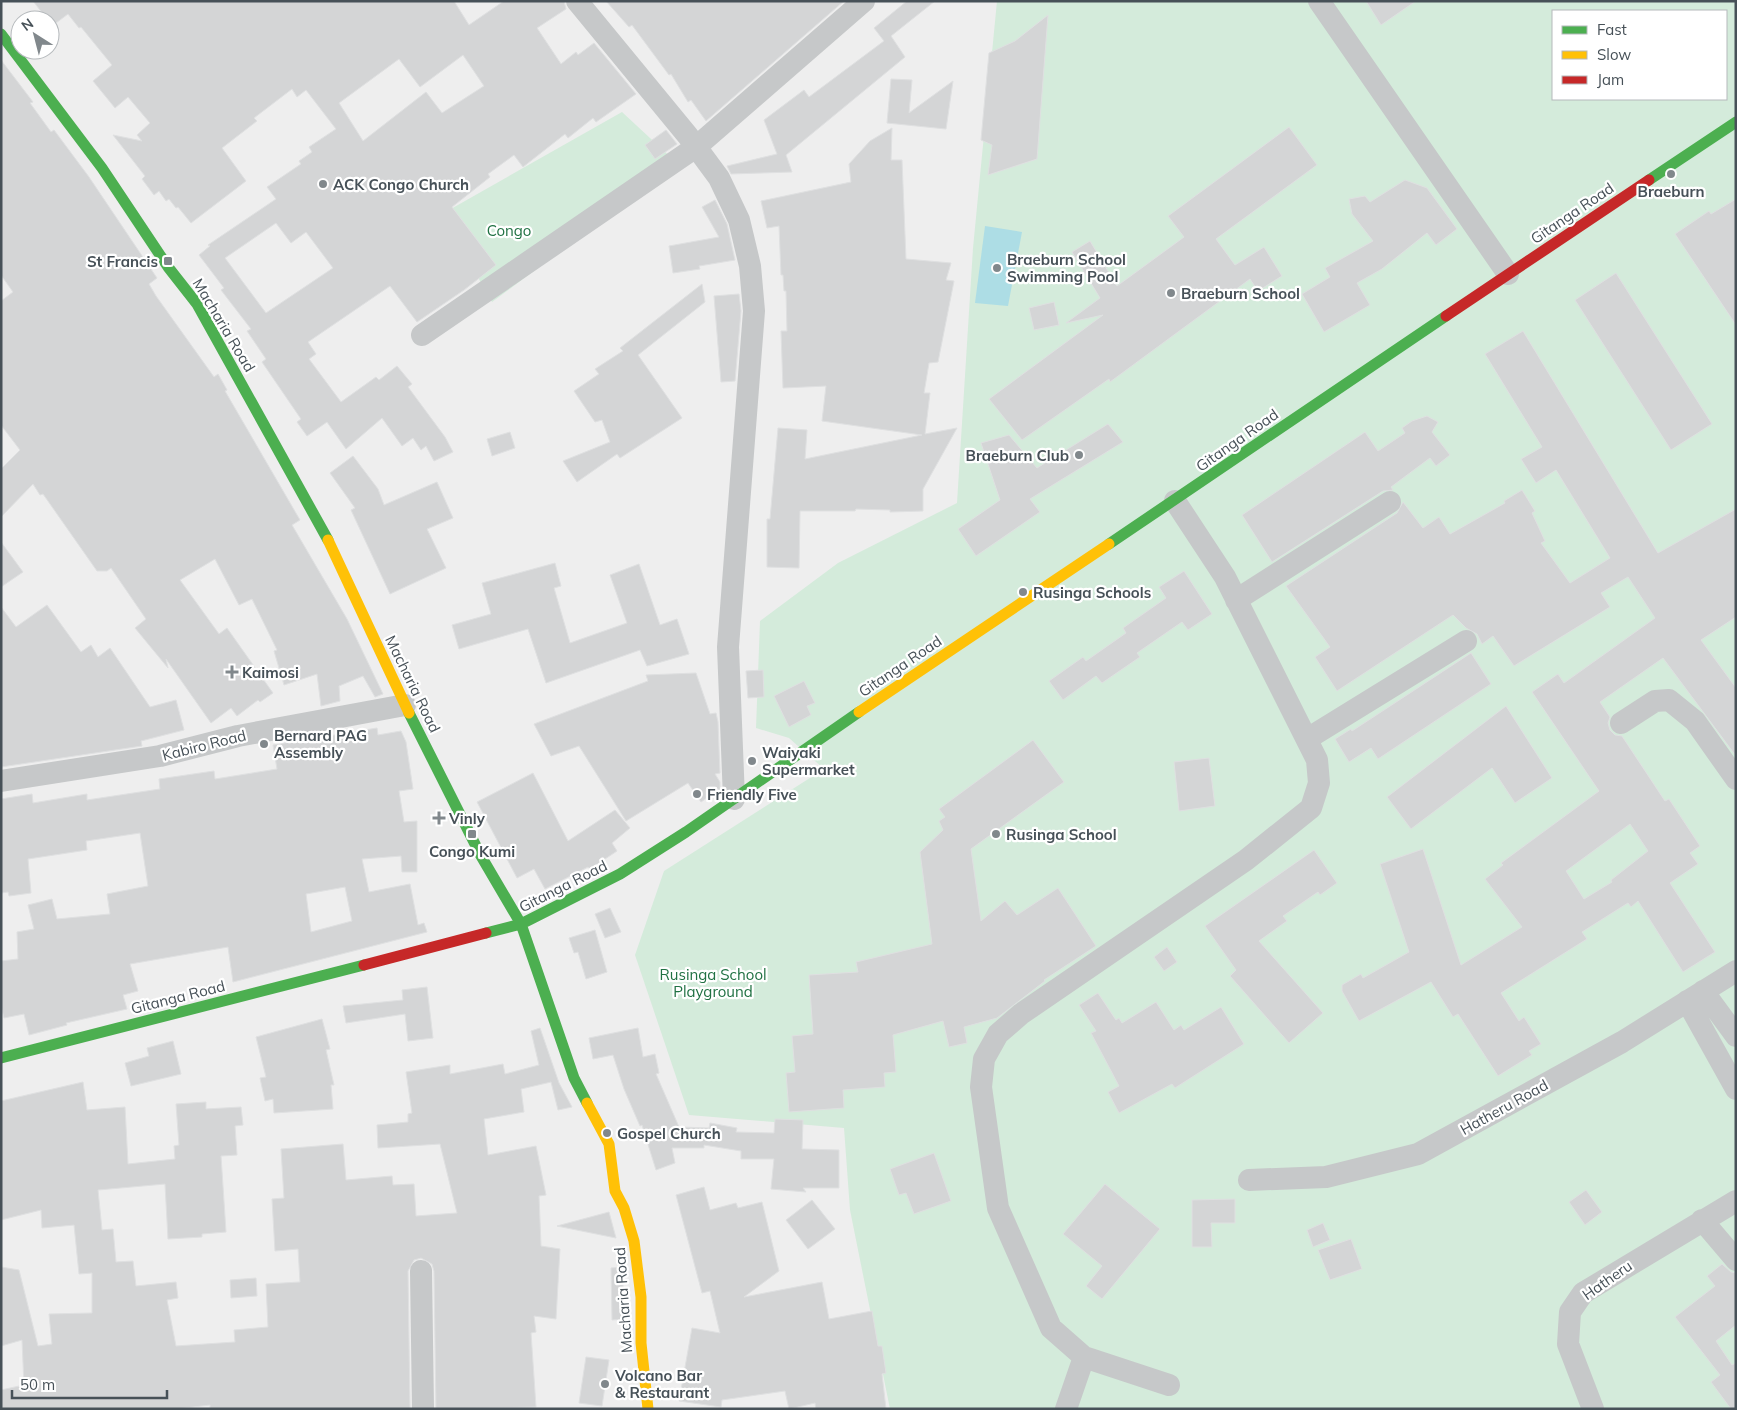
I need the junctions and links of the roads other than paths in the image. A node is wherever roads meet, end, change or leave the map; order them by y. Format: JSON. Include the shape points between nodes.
{"nodes":[{"id":1,"x":577,"y":1,"type":"edge"},
{"id":2,"x":864,"y":1,"type":"edge"},
{"id":3,"x":1320,"y":1,"type":"edge"},
{"id":4,"x":1,"y":34,"type":"edge"},
{"id":5,"x":1736,"y":122,"type":"edge"},
{"id":6,"x":696,"y":147,"type":"junction"},
{"id":7,"x":1508,"y":274,"type":"junction"},
{"id":8,"x":422,"y":335,"type":"dead end"},
{"id":9,"x":1175,"y":501,"type":"junction"},
{"id":10,"x":1390,"y":502,"type":"dead end"},
{"id":11,"x":1236,"y":600,"type":"junction"},
{"id":12,"x":1466,"y":641,"type":"dead end"},
{"id":13,"x":405,"y":705,"type":"junction"},
{"id":14,"x":1621,"y":723,"type":"dead end"},
{"id":15,"x":1307,"y":739,"type":"junction"},
{"id":16,"x":1736,"y":779,"type":"edge"},
{"id":17,"x":1,"y":781,"type":"edge"},
{"id":18,"x":734,"y":798,"type":"junction"},
{"id":19,"x":521,"y":924,"type":"junction"},
{"id":20,"x":1736,"y":971,"type":"edge"},
{"id":21,"x":1695,"y":996,"type":"junction"},
{"id":22,"x":1736,"y":1036,"type":"edge"},
{"id":23,"x":1,"y":1058,"type":"edge"},
{"id":24,"x":1736,"y":1089,"type":"edge"},
{"id":25,"x":1249,"y":1180,"type":"dead end"},
{"id":26,"x":1736,"y":1201,"type":"edge"},
{"id":27,"x":1702,"y":1220,"type":"junction"},
{"id":28,"x":1736,"y":1260,"type":"edge"},
{"id":29,"x":421,"y":1271,"type":"dead end"},
{"id":30,"x":1084,"y":1357,"type":"junction"},
{"id":31,"x":1168,"y":1385,"type":"dead end"},
{"id":32,"x":424,"y":1409,"type":"edge"},
{"id":33,"x":648,"y":1409,"type":"edge"},
{"id":34,"x":1066,"y":1409,"type":"edge"},
{"id":35,"x":1593,"y":1409,"type":"edge"}],
"edges":[{"from":1,"to":6,"type":"street"},
{"from":2,"to":6,"type":"street"},
{"from":3,"to":7,"type":"street"},
{"from":4,"to":13,"type":"main road","name":"Macharia Road","via":[[102,168],[168,267],[197,304],[321,526]]},
{"from":5,"to":7,"type":"main road","name":"Gitanga Road"},
{"from":6,"to":8,"type":"street"},
{"from":6,"to":18,"type":"street","via":[[719,178],[739,220],[750,266],[754,311],[728,647]]},
{"from":7,"to":9,"type":"main road","name":"Gitanga Road"},
{"from":9,"to":11,"type":"street","via":[[1225,577]]},
{"from":9,"to":18,"type":"main road","name":"Gitanga Road","via":[[959,643]]},
{"from":10,"to":11,"type":"street"},
{"from":11,"to":15,"type":"street"},
{"from":12,"to":15,"type":"street"},
{"from":13,"to":17,"type":"street","name":"Kabiro Road","via":[[238,736],[160,756]]},
{"from":13,"to":19,"type":"main road","name":"Macharia Road","via":[[481,856]]},
{"from":14,"to":16,"type":"street","via":[[1655,701],[1669,700],[1695,721]]},
{"from":15,"to":30,"type":"street","via":[[1317,760],[1319,783],[1311,808],[1246,860],[1021,1014],[998,1034],[984,1060],[981,1087],[998,1208],[1051,1328]]},
{"from":18,"to":19,"type":"main road","name":"Gitanga Road","via":[[620,874]]},
{"from":19,"to":23,"type":"main road","name":"Gitanga Road"},
{"from":19,"to":33,"type":"main road","name":"Macharia Road","via":[[574,1078],[609,1144],[615,1191],[634,1241]]},
{"from":20,"to":21,"type":"street","name":"Hatheru Road"},
{"from":21,"to":22,"type":"street"},
{"from":21,"to":24,"type":"street"},
{"from":21,"to":25,"type":"street","name":"Hatheru Road","via":[[1622,1042],[1418,1154],[1326,1177]]},
{"from":26,"to":27,"type":"street","name":"Hatheru"},
{"from":27,"to":28,"type":"street"},
{"from":27,"to":35,"type":"street","name":"Hatheru","via":[[1583,1293],[1570,1312],[1568,1344]]},
{"from":29,"to":32,"type":"street"},
{"from":30,"to":31,"type":"street"},
{"from":30,"to":34,"type":"street"}]}
